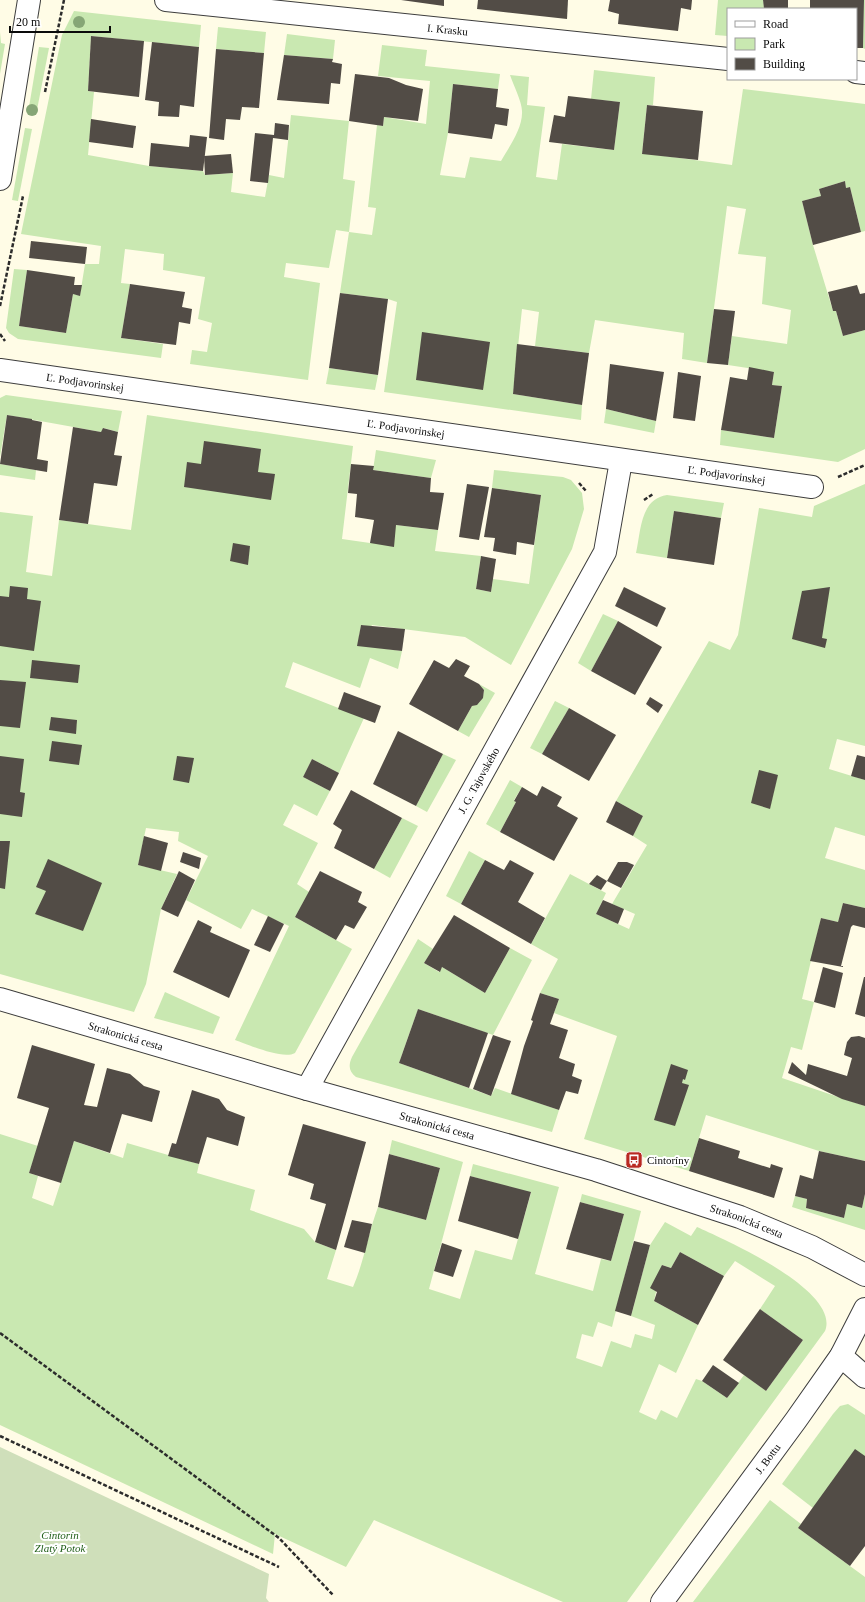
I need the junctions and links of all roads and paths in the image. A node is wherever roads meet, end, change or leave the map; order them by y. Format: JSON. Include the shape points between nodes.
{"nodes":[{"id":1,"x":29,"y":0,"type":"edge"},
{"id":2,"x":166,"y":0,"type":"edge"},
{"id":3,"x":727,"y":59,"type":"edge"},
{"id":4,"x":0,"y":179,"type":"edge"},
{"id":5,"x":0,"y":370,"type":"edge"},
{"id":6,"x":621,"y":461,"type":"junction"},
{"id":7,"x":574,"y":479,"type":"dead end"},
{"id":8,"x":812,"y":487,"type":"dead end"},
{"id":9,"x":656,"y":492,"type":"dead end"},
{"id":10,"x":587,"y":494,"type":"dead end"},
{"id":11,"x":640,"y":502,"type":"dead end"},
{"id":12,"x":0,"y":998,"type":"edge"},
{"id":13,"x":307,"y":1089,"type":"junction"},
{"id":14,"x":865,"y":1275,"type":"edge"},
{"id":15,"x":865,"y":1309,"type":"edge"},
{"id":16,"x":0,"y":1333,"type":"edge"},
{"id":17,"x":841,"y":1356,"type":"junction"},
{"id":18,"x":865,"y":1377,"type":"edge"},
{"id":19,"x":0,"y":1436,"type":"edge"},
{"id":20,"x":279,"y":1567,"type":"dead end"},
{"id":21,"x":333,"y":1595,"type":"dead end"},
{"id":22,"x":662,"y":1602,"type":"edge"}],
"edges":[{"from":1,"to":4,"type":"street"},
{"from":2,"to":3,"type":"street","name":"I. Krasku"},
{"from":5,"to":6,"type":"street","name":"Ľ. Podjavorinskej"},
{"from":6,"to":8,"type":"street","name":"Ľ. Podjavorinskej"},
{"from":6,"to":13,"type":"street","name":"J. G. Tajovského","via":[[605,552]]},
{"from":7,"to":10,"type":"path"},
{"from":9,"to":11,"type":"path"},
{"from":12,"to":13,"type":"street","name":"Strakonická cesta"},
{"from":13,"to":14,"type":"street","name":"Strakonická cesta","via":[[596,1170],[732,1215],[812,1247]]},
{"from":15,"to":17,"type":"street","name":"J. Bottu"},
{"from":16,"to":21,"type":"path","via":[[279,1538]]},
{"from":17,"to":18,"type":"street"},
{"from":17,"to":22,"type":"street","name":"J. Bottu"},
{"from":19,"to":20,"type":"path"}]}
